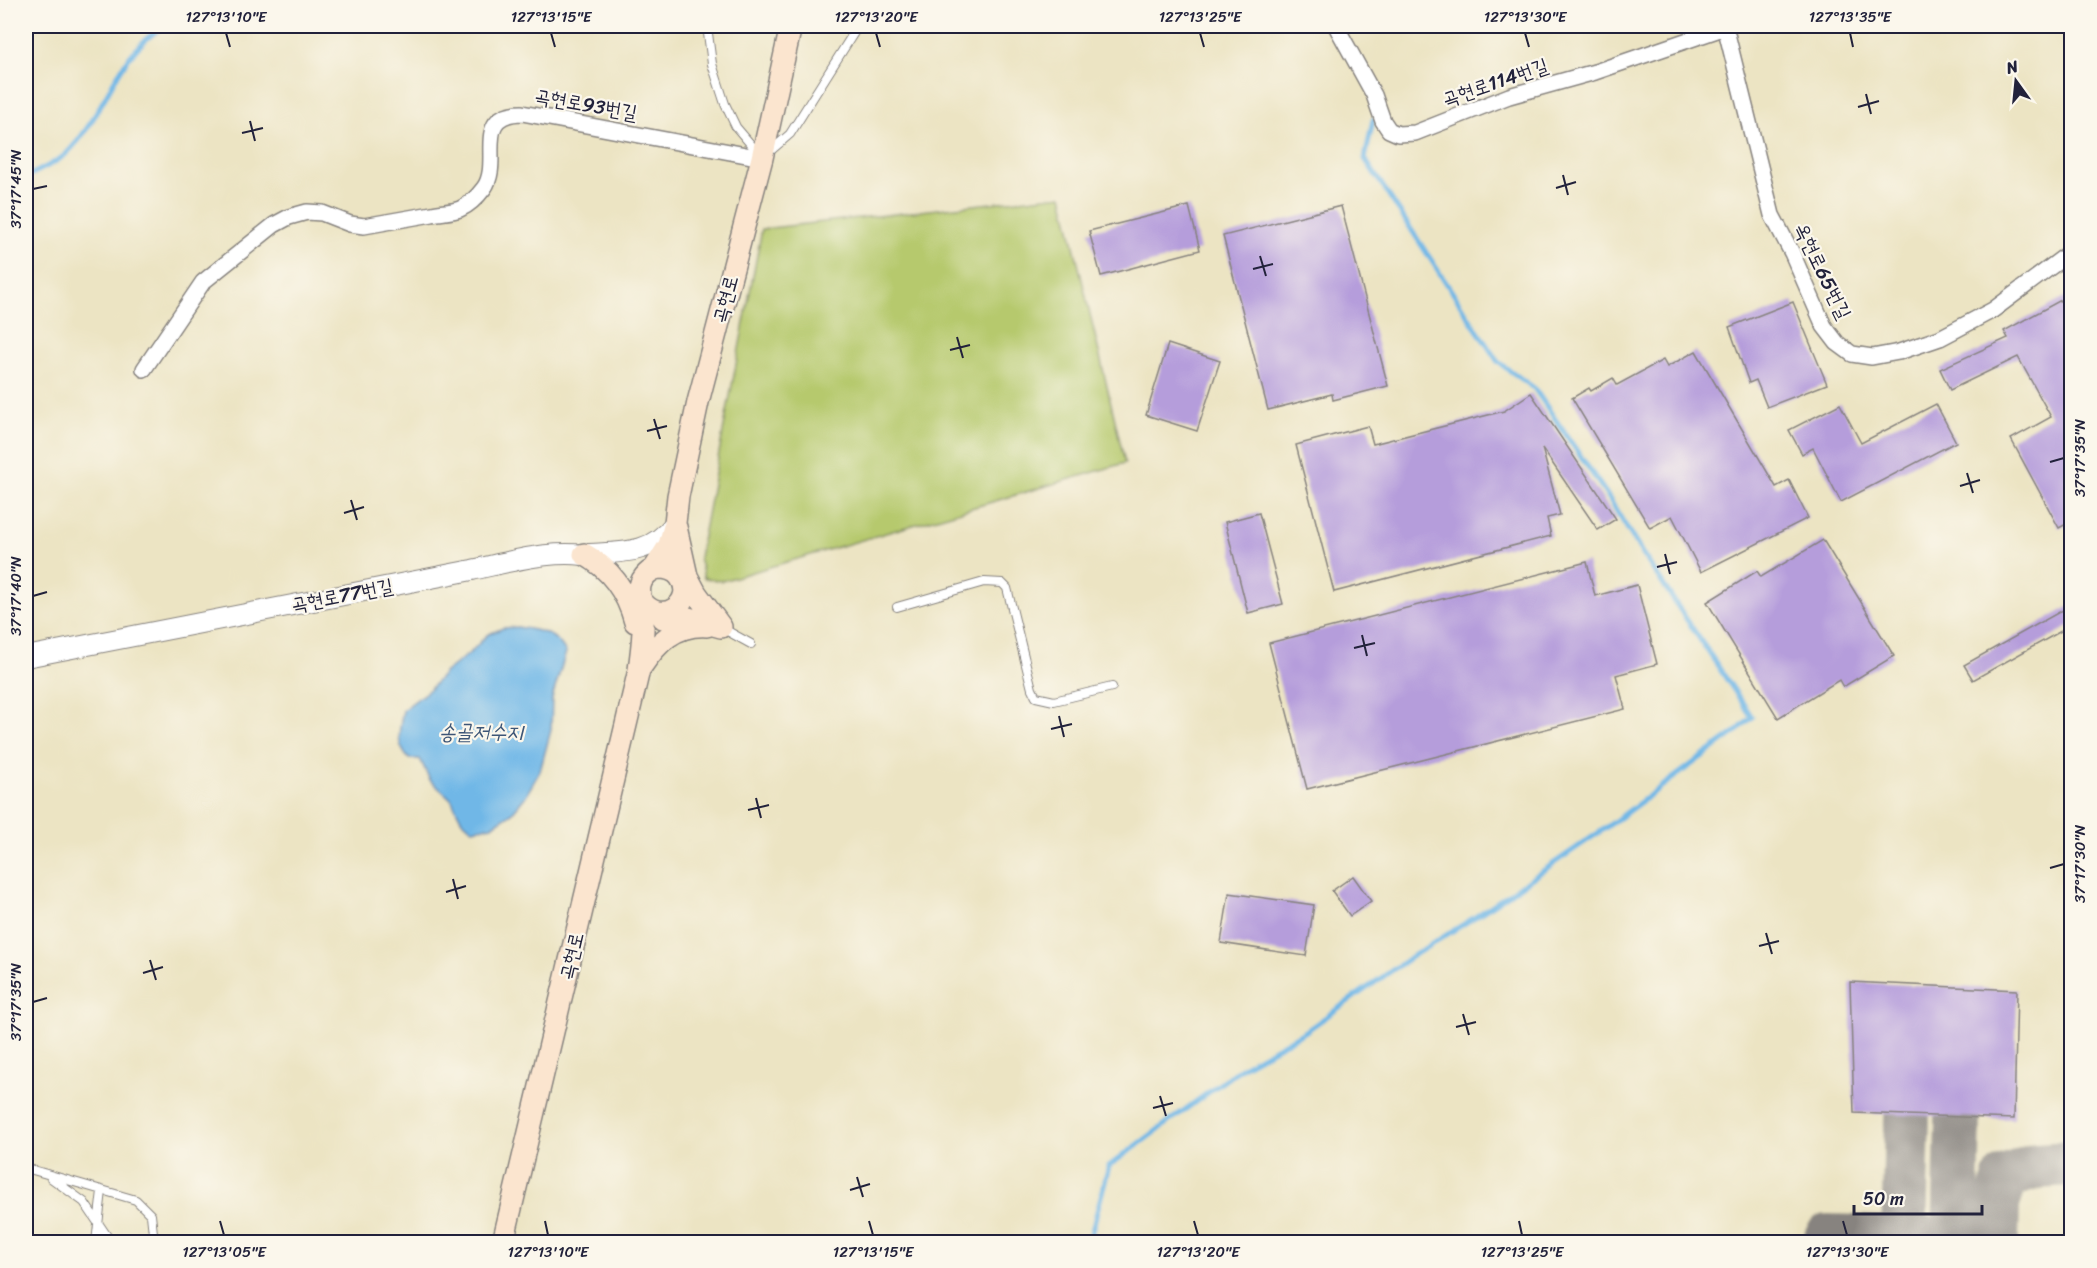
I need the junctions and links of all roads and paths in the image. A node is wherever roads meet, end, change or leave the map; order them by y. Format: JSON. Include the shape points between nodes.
{"nodes":[{"id":1,"x":707,"y":26,"type":"edge"},
{"id":2,"x":791,"y":26,"type":"edge"},
{"id":3,"x":858,"y":26,"type":"edge"},
{"id":4,"x":1336,"y":26,"type":"edge"},
{"id":5,"x":1726,"y":26,"type":"edge"},
{"id":6,"x":762,"y":158,"type":"junction"},
{"id":7,"x":2072,"y":251,"type":"edge"},
{"id":8,"x":144,"y":369,"type":"dead end"},
{"id":9,"x":675,"y":523,"type":"junction"},
{"id":10,"x":584,"y":554,"type":"junction"},
{"id":11,"x":654,"y":569,"type":"junction"},
{"id":12,"x":688,"y":586,"type":"junction"},
{"id":13,"x":641,"y":600,"type":"junction"},
{"id":14,"x":897,"y":607,"type":"dead end"},
{"id":15,"x":666,"y":612,"type":"junction"},
{"id":16,"x":721,"y":627,"type":"junction"},
{"id":17,"x":751,"y":645,"type":"dead end"},
{"id":18,"x":26,"y":657,"type":"edge"},
{"id":19,"x":639,"y":670,"type":"junction"},
{"id":20,"x":1112,"y":687,"type":"dead end"},
{"id":21,"x":26,"y":1168,"type":"edge"},
{"id":22,"x":45,"y":1174,"type":"junction"},
{"id":23,"x":102,"y":1191,"type":"junction"},
{"id":24,"x":98,"y":1222,"type":"junction"},
{"id":25,"x":96,"y":1242,"type":"edge"},
{"id":26,"x":111,"y":1242,"type":"edge"},
{"id":27,"x":154,"y":1242,"type":"edge"},
{"id":28,"x":503,"y":1242,"type":"edge"}],
"edges":[{"from":1,"to":6,"type":"lane","via":[[712,64],[725,104],[736,127]]},
{"from":2,"to":6,"type":"main road","name":"곡현로"},
{"from":3,"to":6,"type":"lane","via":[[790,134]]},
{"from":4,"to":5,"type":"street","name":"곡현로114번길","via":[[1374,95],[1383,121],[1398,134],[1414,133],[1509,96],[1595,72]]},
{"from":5,"to":7,"type":"street","name":"옥현로65번길","via":[[1772,215],[1824,326],[1852,354],[1872,357],[1940,338],[1993,310]]},
{"from":6,"to":8,"type":"street","name":"곡현로93번길","via":[[509,113],[491,131],[490,171],[476,198],[459,209],[364,226],[322,213],[289,217],[203,282]]},
{"from":6,"to":9,"type":"main road","name":"곡현로","via":[[698,402]]},
{"from":9,"to":10,"type":"street","via":[[659,541],[645,548]]},
{"from":9,"to":11,"type":"main road","name":"곡현로","via":[[669,545]]},
{"from":9,"to":12,"type":"main road","via":[[677,556]]},
{"from":10,"to":11,"type":"street","via":[[641,563]]},
{"from":10,"to":13,"type":"street","name":"곡현로77번길","via":[[610,562]]},
{"from":10,"to":18,"type":"street","name":"곡현로77번길","via":[[520,559]]},
{"from":10,"to":19,"type":"main road","via":[[606,568],[627,601],[639,643]]},
{"from":11,"to":12,"type":"main road","via":[[675,572]]},
{"from":11,"to":13,"type":"main road","name":"곡현로","via":[[640,585]]},
{"from":12,"to":15,"type":"main road","via":[[679,605]]},
{"from":12,"to":16,"type":"main road","via":[[704,612]]},
{"from":13,"to":15,"type":"main road","via":[[652,610]]},
{"from":13,"to":19,"type":"main road"},
{"from":14,"to":20,"type":"lane","via":[[984,582],[1002,583],[1007,588],[1036,697],[1054,701]]},
{"from":15,"to":16,"type":"main road"},
{"from":15,"to":19,"type":"main road"},
{"from":16,"to":17,"type":"lane"},
{"from":16,"to":19,"type":"main road","via":[[690,627],[670,635],[659,642]]},
{"from":19,"to":28,"type":"main road","name":"곡현로"},
{"from":21,"to":22,"type":"lane"},
{"from":22,"to":23,"type":"lane"},
{"from":22,"to":24,"type":"lane","via":[[84,1202]]},
{"from":23,"to":24,"type":"lane"},
{"from":23,"to":27,"type":"lane","via":[[136,1200],[151,1215]]},
{"from":24,"to":25,"type":"lane"},
{"from":24,"to":26,"type":"lane"}]}
